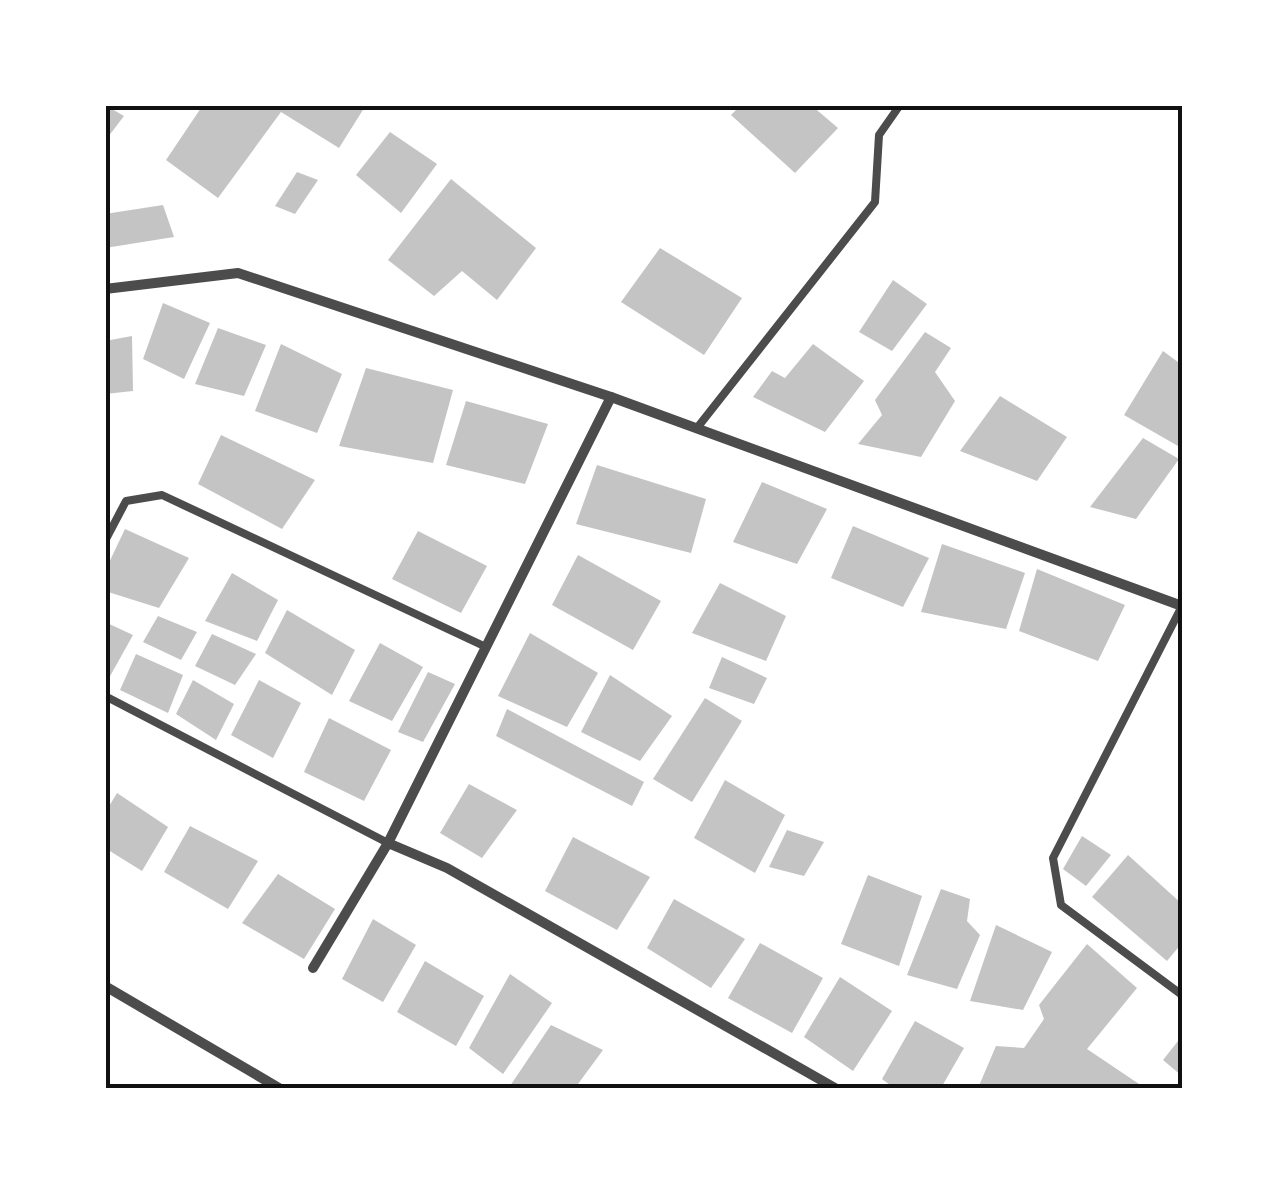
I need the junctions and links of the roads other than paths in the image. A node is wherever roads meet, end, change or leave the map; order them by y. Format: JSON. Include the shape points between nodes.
{"nodes":[{"id":1,"x":900,"y":105,"type":"edge"},
{"id":2,"x":105,"y":288,"type":"edge"},
{"id":3,"x":611,"y":397,"type":"junction"},
{"id":4,"x":698,"y":428,"type":"junction"},
{"id":5,"x":105,"y":541,"type":"edge"},
{"id":6,"x":1182,"y":606,"type":"edge"},
{"id":7,"x":486,"y":648,"type":"junction"},
{"id":8,"x":105,"y":696,"type":"edge"},
{"id":9,"x":388,"y":842,"type":"junction"},
{"id":10,"x":313,"y":968,"type":"dead end"},
{"id":11,"x":105,"y":986,"type":"edge"},
{"id":12,"x":1182,"y":995,"type":"edge"},
{"id":13,"x":279,"y":1088,"type":"edge"},
{"id":14,"x":834,"y":1088,"type":"edge"}],
"edges":[{"from":1,"to":4,"type":"lane","via":[[879,135],[875,202]]},
{"from":2,"to":3,"type":"street","via":[[238,274]]},
{"from":3,"to":4,"type":"street"},
{"from":3,"to":7,"type":"street"},
{"from":4,"to":6,"type":"street"},
{"from":5,"to":7,"type":"lane","via":[[126,501],[162,494]]},
{"from":6,"to":12,"type":"lane","via":[[1053,858],[1061,906]]},
{"from":7,"to":9,"type":"street"},
{"from":8,"to":9,"type":"lane"},
{"from":9,"to":10,"type":"street"},
{"from":9,"to":14,"type":"street","via":[[447,868]]},
{"from":11,"to":13,"type":"street"}]}
